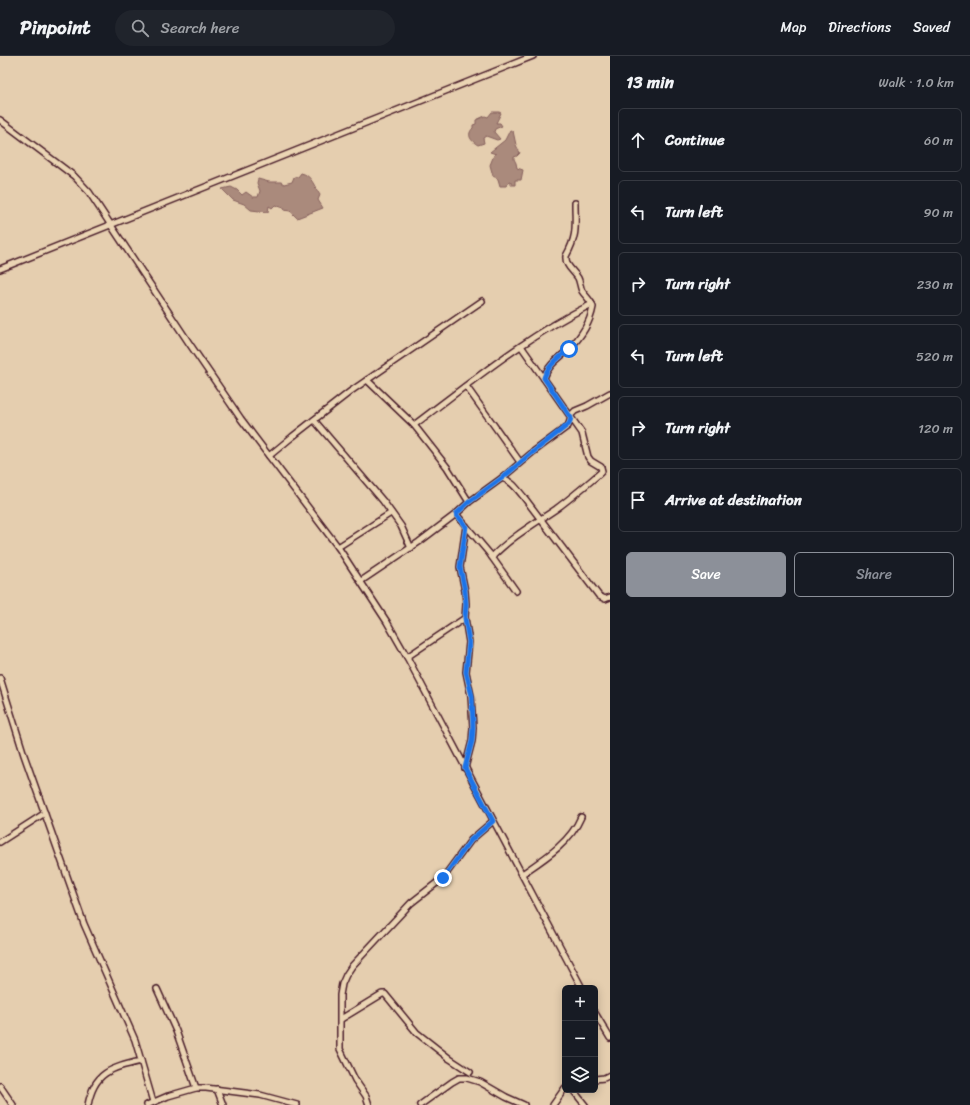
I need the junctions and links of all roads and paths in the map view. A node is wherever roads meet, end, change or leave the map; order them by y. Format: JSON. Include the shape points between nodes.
{"nodes":[{"id":1,"x":533,"y":56,"type":"edge"},
{"id":2,"x":0,"y":120,"type":"edge"},
{"id":3,"x":575,"y":202,"type":"dead end"},
{"id":4,"x":111,"y":224,"type":"junction"},
{"id":5,"x":0,"y":269,"type":"edge"},
{"id":6,"x":482,"y":300,"type":"dead end"},
{"id":7,"x":592,"y":304,"type":"junction"},
{"id":8,"x":521,"y":346,"type":"junction"},
{"id":9,"x":544,"y":378,"type":"junction"},
{"id":10,"x":367,"y":380,"type":"junction"},
{"id":11,"x":466,"y":386,"type":"junction"},
{"id":12,"x":610,"y":393,"type":"edge"},
{"id":13,"x":571,"y":418,"type":"junction"},
{"id":14,"x":314,"y":420,"type":"junction"},
{"id":15,"x":414,"y":425,"type":"junction"},
{"id":16,"x":269,"y":456,"type":"junction"},
{"id":17,"x":520,"y":462,"type":"junction"},
{"id":18,"x":502,"y":478,"type":"junction"},
{"id":19,"x":469,"y":502,"type":"junction"},
{"id":20,"x":391,"y":513,"type":"junction"},
{"id":21,"x":456,"y":514,"type":"junction"},
{"id":22,"x":540,"y":519,"type":"junction"},
{"id":23,"x":466,"y":526,"type":"junction"},
{"id":24,"x":338,"y":547,"type":"junction"},
{"id":25,"x":411,"y":548,"type":"junction"},
{"id":26,"x":492,"y":558,"type":"junction"},
{"id":27,"x":361,"y":581,"type":"junction"},
{"id":28,"x":516,"y":591,"type":"dead end"},
{"id":29,"x":610,"y":597,"type":"edge"},
{"id":30,"x":465,"y":618,"type":"junction"},
{"id":31,"x":407,"y":657,"type":"junction"},
{"id":32,"x":0,"y":678,"type":"edge"},
{"id":33,"x":465,"y":768,"type":"junction"},
{"id":34,"x":45,"y":813,"type":"junction"},
{"id":35,"x":581,"y":817,"type":"dead end"},
{"id":36,"x":493,"y":821,"type":"junction"},
{"id":37,"x":0,"y":842,"type":"edge"},
{"id":38,"x":522,"y":874,"type":"junction"},
{"id":39,"x":580,"y":985,"type":"edge"},
{"id":40,"x":157,"y":990,"type":"dead end"},
{"id":41,"x":341,"y":1018,"type":"junction"},
{"id":42,"x":598,"y":1018,"type":"edge"},
{"id":43,"x":610,"y":1038,"type":"edge"},
{"id":44,"x":141,"y":1061,"type":"junction"},
{"id":45,"x":470,"y":1072,"type":"dead end"},
{"id":46,"x":610,"y":1075,"type":"edge"},
{"id":47,"x":598,"y":1079,"type":"edge"},
{"id":48,"x":0,"y":1086,"type":"edge"},
{"id":49,"x":196,"y":1088,"type":"junction"},
{"id":50,"x":217,"y":1090,"type":"junction"},
{"id":51,"x":562,"y":1092,"type":"edge"},
{"id":52,"x":575,"y":1093,"type":"edge"},
{"id":53,"x":153,"y":1102,"type":"junction"},
{"id":54,"x":13,"y":1105,"type":"edge"},
{"id":55,"x":88,"y":1105,"type":"edge"},
{"id":56,"x":147,"y":1105,"type":"edge"},
{"id":57,"x":224,"y":1105,"type":"edge"},
{"id":58,"x":297,"y":1105,"type":"edge"},
{"id":59,"x":369,"y":1105,"type":"edge"},
{"id":60,"x":420,"y":1105,"type":"edge"},
{"id":61,"x":524,"y":1105,"type":"edge"},
{"id":62,"x":553,"y":1105,"type":"edge"},
{"id":63,"x":585,"y":1105,"type":"edge"}],
"edges":[{"from":1,"to":4,"type":"street"},
{"from":2,"to":4,"type":"street","via":[[74,176],[90,192]]},
{"from":3,"to":7,"type":"street","via":[[576,230],[565,259]]},
{"from":4,"to":5,"type":"street"},
{"from":4,"to":16,"type":"street","via":[[189,343]]},
{"from":6,"to":10,"type":"street"},
{"from":7,"to":8,"type":"street","via":[[566,317]]},
{"from":7,"to":9,"type":"street","via":[[593,309],[586,327],[569,349],[550,366]]},
{"from":8,"to":9,"type":"street"},
{"from":8,"to":11,"type":"street"},
{"from":9,"to":13,"type":"street"},
{"from":10,"to":14,"type":"street"},
{"from":10,"to":15,"type":"street"},
{"from":11,"to":15,"type":"street"},
{"from":11,"to":17,"type":"street"},
{"from":12,"to":13,"type":"street","via":[[575,411]]},
{"from":13,"to":17,"type":"street","via":[[568,426]]},
{"from":13,"to":22,"type":"street","via":[[582,433],[588,457],[601,467],[602,471]]},
{"from":14,"to":16,"type":"street"},
{"from":14,"to":20,"type":"street"},
{"from":15,"to":19,"type":"street","via":[[447,467]]},
{"from":16,"to":24,"type":"street"},
{"from":17,"to":18,"type":"street"},
{"from":18,"to":19,"type":"street"},
{"from":18,"to":22,"type":"street","via":[[512,484]]},
{"from":19,"to":21,"type":"street"},
{"from":20,"to":24,"type":"street"},
{"from":20,"to":25,"type":"street"},
{"from":21,"to":23,"type":"street"},
{"from":21,"to":25,"type":"street"},
{"from":22,"to":26,"type":"street"},
{"from":22,"to":29,"type":"street","via":[[599,596],[605,599]]},
{"from":23,"to":26,"type":"street"},
{"from":23,"to":30,"type":"street","via":[[460,567],[466,604]]},
{"from":24,"to":27,"type":"street"},
{"from":25,"to":27,"type":"street"},
{"from":26,"to":28,"type":"street"},
{"from":27,"to":31,"type":"street"},
{"from":30,"to":31,"type":"street"},
{"from":30,"to":33,"type":"street","via":[[469,642],[466,672],[472,696],[473,728]]},
{"from":31,"to":33,"type":"street"},
{"from":32,"to":34,"type":"street"},
{"from":33,"to":36,"type":"street"},
{"from":34,"to":37,"type":"street"},
{"from":34,"to":44,"type":"street","via":[[84,924],[130,1026]]},
{"from":35,"to":38,"type":"street","via":[[574,831],[557,848]]},
{"from":36,"to":38,"type":"street"},
{"from":36,"to":41,"type":"street","via":[[471,840],[443,878],[411,903],[352,966],[342,984]]},
{"from":38,"to":39,"type":"street"},
{"from":40,"to":49,"type":"street","via":[[176,1031]]},
{"from":41,"to":45,"type":"street","via":[[386,994],[421,1036]]},
{"from":41,"to":59,"type":"street","via":[[340,1049]]},
{"from":42,"to":43,"type":"street"},
{"from":44,"to":53,"type":"street"},
{"from":44,"to":55,"type":"street","via":[[104,1074],[96,1082]]},
{"from":46,"to":47,"type":"street"},
{"from":48,"to":54,"type":"street"},
{"from":49,"to":50,"type":"street"},
{"from":49,"to":53,"type":"street"},
{"from":50,"to":57,"type":"street"},
{"from":50,"to":58,"type":"street","via":[[264,1095]]},
{"from":51,"to":62,"type":"street"},
{"from":52,"to":63,"type":"street"},
{"from":53,"to":56,"type":"street"},
{"from":60,"to":61,"type":"street","via":[[452,1082],[459,1078],[467,1078]]}]}
